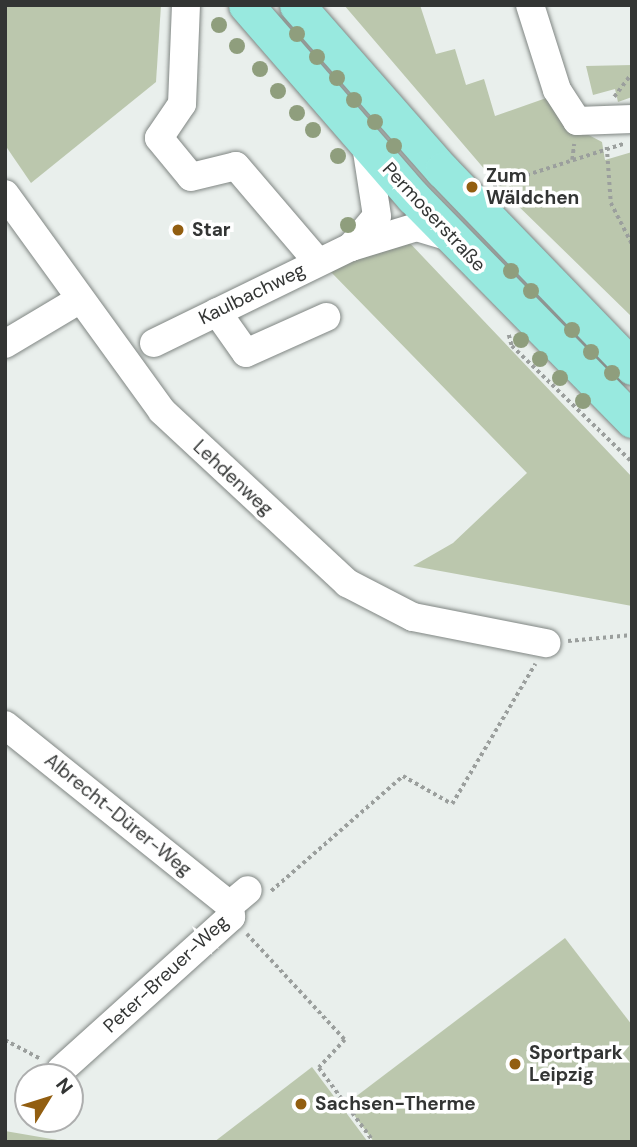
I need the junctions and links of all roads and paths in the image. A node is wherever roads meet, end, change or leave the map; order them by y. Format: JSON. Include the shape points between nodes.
{"nodes":[{"id":1,"x":186,"y":5,"type":"edge"},
{"id":2,"x":246,"y":5,"type":"edge"},
{"id":3,"x":297,"y":5,"type":"edge"},
{"id":4,"x":530,"y":5,"type":"edge"},
{"id":5,"x":615,"y":131,"type":"edge"},
{"id":6,"x":632,"y":142,"type":"edge"},
{"id":7,"x":366,"y":144,"type":"junction"},
{"id":8,"x":488,"y":187,"type":"dead end"},
{"id":9,"x":5,"y":194,"type":"edge"},
{"id":10,"x":450,"y":237,"type":"junction"},
{"id":11,"x":632,"y":244,"type":"edge"},
{"id":12,"x":351,"y":247,"type":"junction"},
{"id":13,"x":318,"y":262,"type":"junction"},
{"id":14,"x":77,"y":300,"type":"junction"},
{"id":15,"x":217,"y":312,"type":"junction"},
{"id":16,"x":326,"y":317,"type":"dead end"},
{"id":17,"x":154,"y":343,"type":"dead end"},
{"id":18,"x":5,"y":344,"type":"edge"},
{"id":19,"x":632,"y":368,"type":"edge"},
{"id":20,"x":632,"y":420,"type":"edge"},
{"id":21,"x":632,"y":635,"type":"edge"},
{"id":22,"x":546,"y":643,"type":"junction"},
{"id":23,"x":5,"y":725,"type":"edge"},
{"id":24,"x":236,"y":904,"type":"junction"},
{"id":25,"x":5,"y":1040,"type":"edge"},
{"id":26,"x":23,"y":1051,"type":"dead end"},
{"id":27,"x":68,"y":1063,"type":"edge"},
{"id":28,"x":374,"y":1142,"type":"edge"}],
"edges":[{"from":1,"to":13,"type":"street","via":[[182,104],[159,138],[191,177],[236,166]]},
{"from":2,"to":7,"type":"main road","name":"Permoserstraße"},
{"from":3,"to":19,"type":"main road","name":"Permoserstraße","via":[[442,170]]},
{"from":4,"to":5,"type":"street","via":[[557,90],[577,121]]},
{"from":5,"to":6,"type":"path"},
{"from":5,"to":8,"type":"path"},
{"from":5,"to":11,"type":"path","via":[[611,203]]},
{"from":7,"to":10,"type":"main road","name":"Permoserstraße"},
{"from":7,"to":12,"type":"street","name":"Kaulbachweg","via":[[377,216]]},
{"from":9,"to":14,"type":"street","name":"Lehdenweg"},
{"from":10,"to":12,"type":"street","name":"Kaulbachweg","via":[[417,227]]},
{"from":10,"to":20,"type":"main road","name":"Permoserstraße"},
{"from":12,"to":13,"type":"street","name":"Kaulbachweg"},
{"from":13,"to":15,"type":"street","name":"Kaulbachweg"},
{"from":14,"to":18,"type":"street"},
{"from":14,"to":22,"type":"street","name":"Lehdenweg","via":[[162,411],[347,583],[413,617]]},
{"from":15,"to":16,"type":"street","via":[[246,353]]},
{"from":15,"to":17,"type":"street","name":"Kaulbachweg"},
{"from":21,"to":22,"type":"path"},
{"from":22,"to":24,"type":"path","via":[[466,789],[452,804],[403,776],[274,891]]},
{"from":23,"to":24,"type":"street","name":"Albrecht-Dürer-Weg"},
{"from":24,"to":27,"type":"street","name":"Peter-Breuer-Weg"},
{"from":24,"to":28,"type":"path","via":[[345,1040],[319,1068]]},
{"from":25,"to":26,"type":"path"}]}
